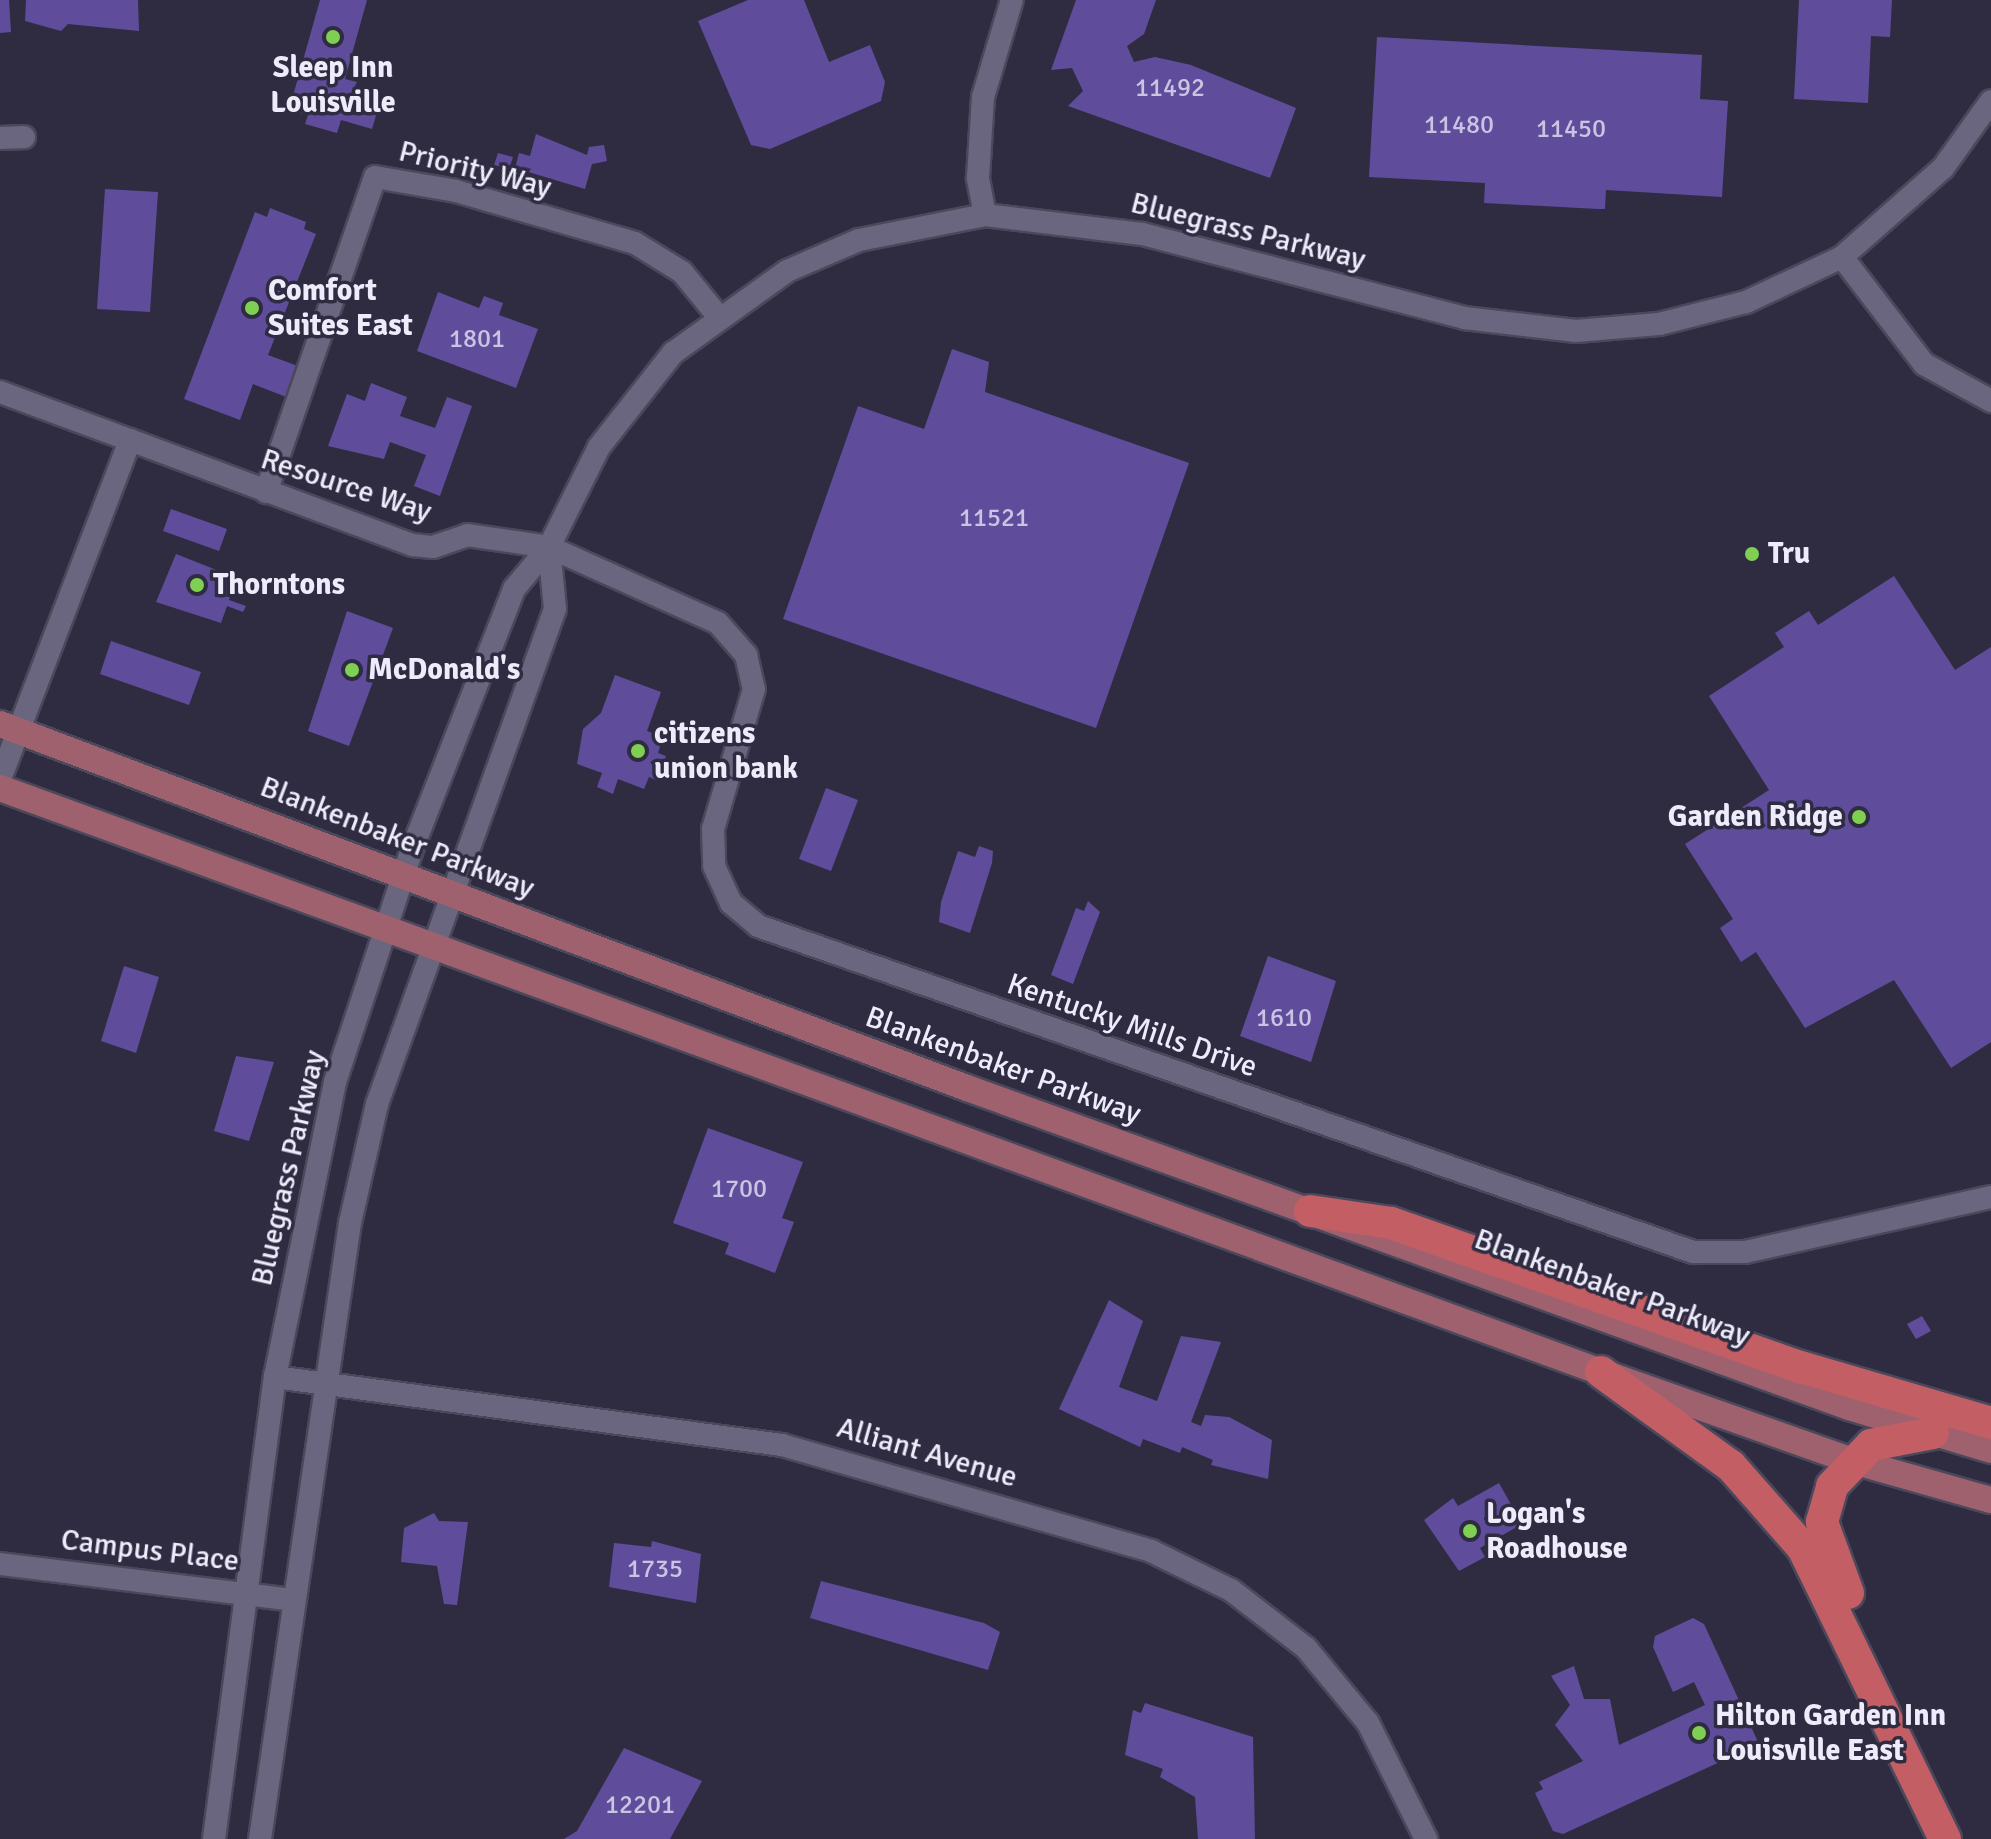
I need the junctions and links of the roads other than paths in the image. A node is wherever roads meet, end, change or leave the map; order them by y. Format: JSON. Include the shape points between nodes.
{"nodes":[{"id":1,"x":1012,"y":0,"type":"edge"},
{"id":2,"x":1991,"y":101,"type":"edge"},
{"id":3,"x":24,"y":137,"type":"dead end"},
{"id":4,"x":0,"y":138,"type":"edge"},
{"id":5,"x":985,"y":215,"type":"junction"},
{"id":6,"x":1842,"y":257,"type":"junction"},
{"id":7,"x":718,"y":316,"type":"junction"},
{"id":8,"x":0,"y":392,"type":"edge"},
{"id":9,"x":1991,"y":401,"type":"edge"},
{"id":10,"x":130,"y":440,"type":"junction"},
{"id":11,"x":266,"y":492,"type":"junction"},
{"id":12,"x":549,"y":547,"type":"junction"},
{"id":13,"x":8,"y":727,"type":"edge"},
{"id":14,"x":0,"y":779,"type":"edge"},
{"id":15,"x":0,"y":788,"type":"edge"},
{"id":16,"x":403,"y":875,"type":"junction"},
{"id":17,"x":455,"y":894,"type":"junction"},
{"id":18,"x":384,"y":931,"type":"junction"},
{"id":19,"x":435,"y":950,"type":"junction"},
{"id":20,"x":1991,"y":1197,"type":"edge"},
{"id":21,"x":1310,"y":1211,"type":"junction"},
{"id":22,"x":1601,"y":1372,"type":"junction"},
{"id":23,"x":275,"y":1377,"type":"junction"},
{"id":24,"x":321,"y":1384,"type":"junction"},
{"id":25,"x":1991,"y":1423,"type":"edge"},
{"id":26,"x":1933,"y":1433,"type":"junction"},
{"id":27,"x":1991,"y":1450,"type":"edge"},
{"id":28,"x":1853,"y":1461,"type":"junction"},
{"id":29,"x":1991,"y":1500,"type":"edge"},
{"id":30,"x":0,"y":1564,"type":"edge"},
{"id":31,"x":249,"y":1593,"type":"junction"},
{"id":32,"x":292,"y":1600,"type":"junction"},
{"id":33,"x":1914,"y":1765,"type":"junction"},
{"id":34,"x":214,"y":1839,"type":"edge"},
{"id":35,"x":260,"y":1839,"type":"edge"},
{"id":36,"x":1426,"y":1839,"type":"edge"},
{"id":37,"x":1945,"y":1839,"type":"edge"}],
"edges":[{"from":1,"to":5,"type":"street","via":[[983,97],[978,178]]},
{"from":2,"to":6,"type":"street","name":"Bluegrass Parkway","via":[[1943,168]]},
{"from":3,"to":4,"type":"street"},
{"from":5,"to":6,"type":"street","name":"Bluegrass Parkway","via":[[1127,231],[1464,318],[1534,329],[1618,329],[1700,316]]},
{"from":5,"to":7,"type":"street","name":"Bluegrass Parkway","via":[[859,240],[787,271]]},
{"from":6,"to":9,"type":"street","via":[[1924,364]]},
{"from":7,"to":11,"type":"street","name":"Priority Way","via":[[682,272],[635,243],[456,191],[375,177]]},
{"from":7,"to":12,"type":"street","name":"Bluegrass Parkway","via":[[638,392],[593,456]]},
{"from":8,"to":10,"type":"street","name":"Resource Way"},
{"from":10,"to":11,"type":"street","name":"Resource Way"},
{"from":10,"to":13,"type":"street","via":[[43,678]]},
{"from":11,"to":12,"type":"street","name":"Resource Way","via":[[424,547],[467,535]]},
{"from":12,"to":16,"type":"street","name":"Bluegrass Parkway","via":[[514,589]]},
{"from":12,"to":17,"type":"street","via":[[555,609]]},
{"from":12,"to":20,"type":"street","name":"Kentucky Mills Drive","via":[[704,614],[746,655],[754,689],[750,722],[712,848],[731,903],[758,926],[1555,1210],[1693,1252],[1745,1252]]},
{"from":13,"to":14,"type":"street"},
{"from":13,"to":16,"type":"main road","name":"Blankenbaker Parkway"},
{"from":15,"to":18,"type":"main road"},
{"from":16,"to":17,"type":"main road","name":"Blankenbaker Parkway"},
{"from":16,"to":18,"type":"street","name":"Bluegrass Parkway"},
{"from":17,"to":19,"type":"street"},
{"from":17,"to":21,"type":"main road","name":"Blankenbaker Parkway"},
{"from":18,"to":19,"type":"main road"},
{"from":18,"to":23,"type":"street","name":"Bluegrass Parkway","via":[[335,1082]]},
{"from":19,"to":22,"type":"main road"},
{"from":19,"to":24,"type":"street","via":[[377,1104]]},
{"from":21,"to":25,"type":"highway","via":[[1391,1223],[1801,1367]]},
{"from":21,"to":26,"type":"main road","name":"Blankenbaker Parkway"},
{"from":22,"to":28,"type":"main road"},
{"from":22,"to":33,"type":"highway","via":[[1731,1466],[1780,1519],[1803,1548]]},
{"from":23,"to":24,"type":"street","name":"Alliant Avenue"},
{"from":23,"to":31,"type":"street","name":"Bluegrass Parkway"},
{"from":24,"to":32,"type":"street"},
{"from":24,"to":36,"type":"street","name":"Alliant Avenue","via":[[782,1445],[1151,1551],[1231,1590],[1306,1648],[1368,1723]]},
{"from":26,"to":27,"type":"main road","name":"Blankenbaker Parkway"},
{"from":26,"to":28,"type":"highway","via":[[1871,1445]]},
{"from":28,"to":29,"type":"main road"},
{"from":28,"to":33,"type":"highway","via":[[1832,1486],[1822,1522]]},
{"from":30,"to":31,"type":"street","name":"Campus Place"},
{"from":31,"to":32,"type":"street","name":"Campus Place"},
{"from":31,"to":34,"type":"street","name":"Bluegrass Parkway"},
{"from":32,"to":35,"type":"street"},
{"from":33,"to":37,"type":"highway"}]}
